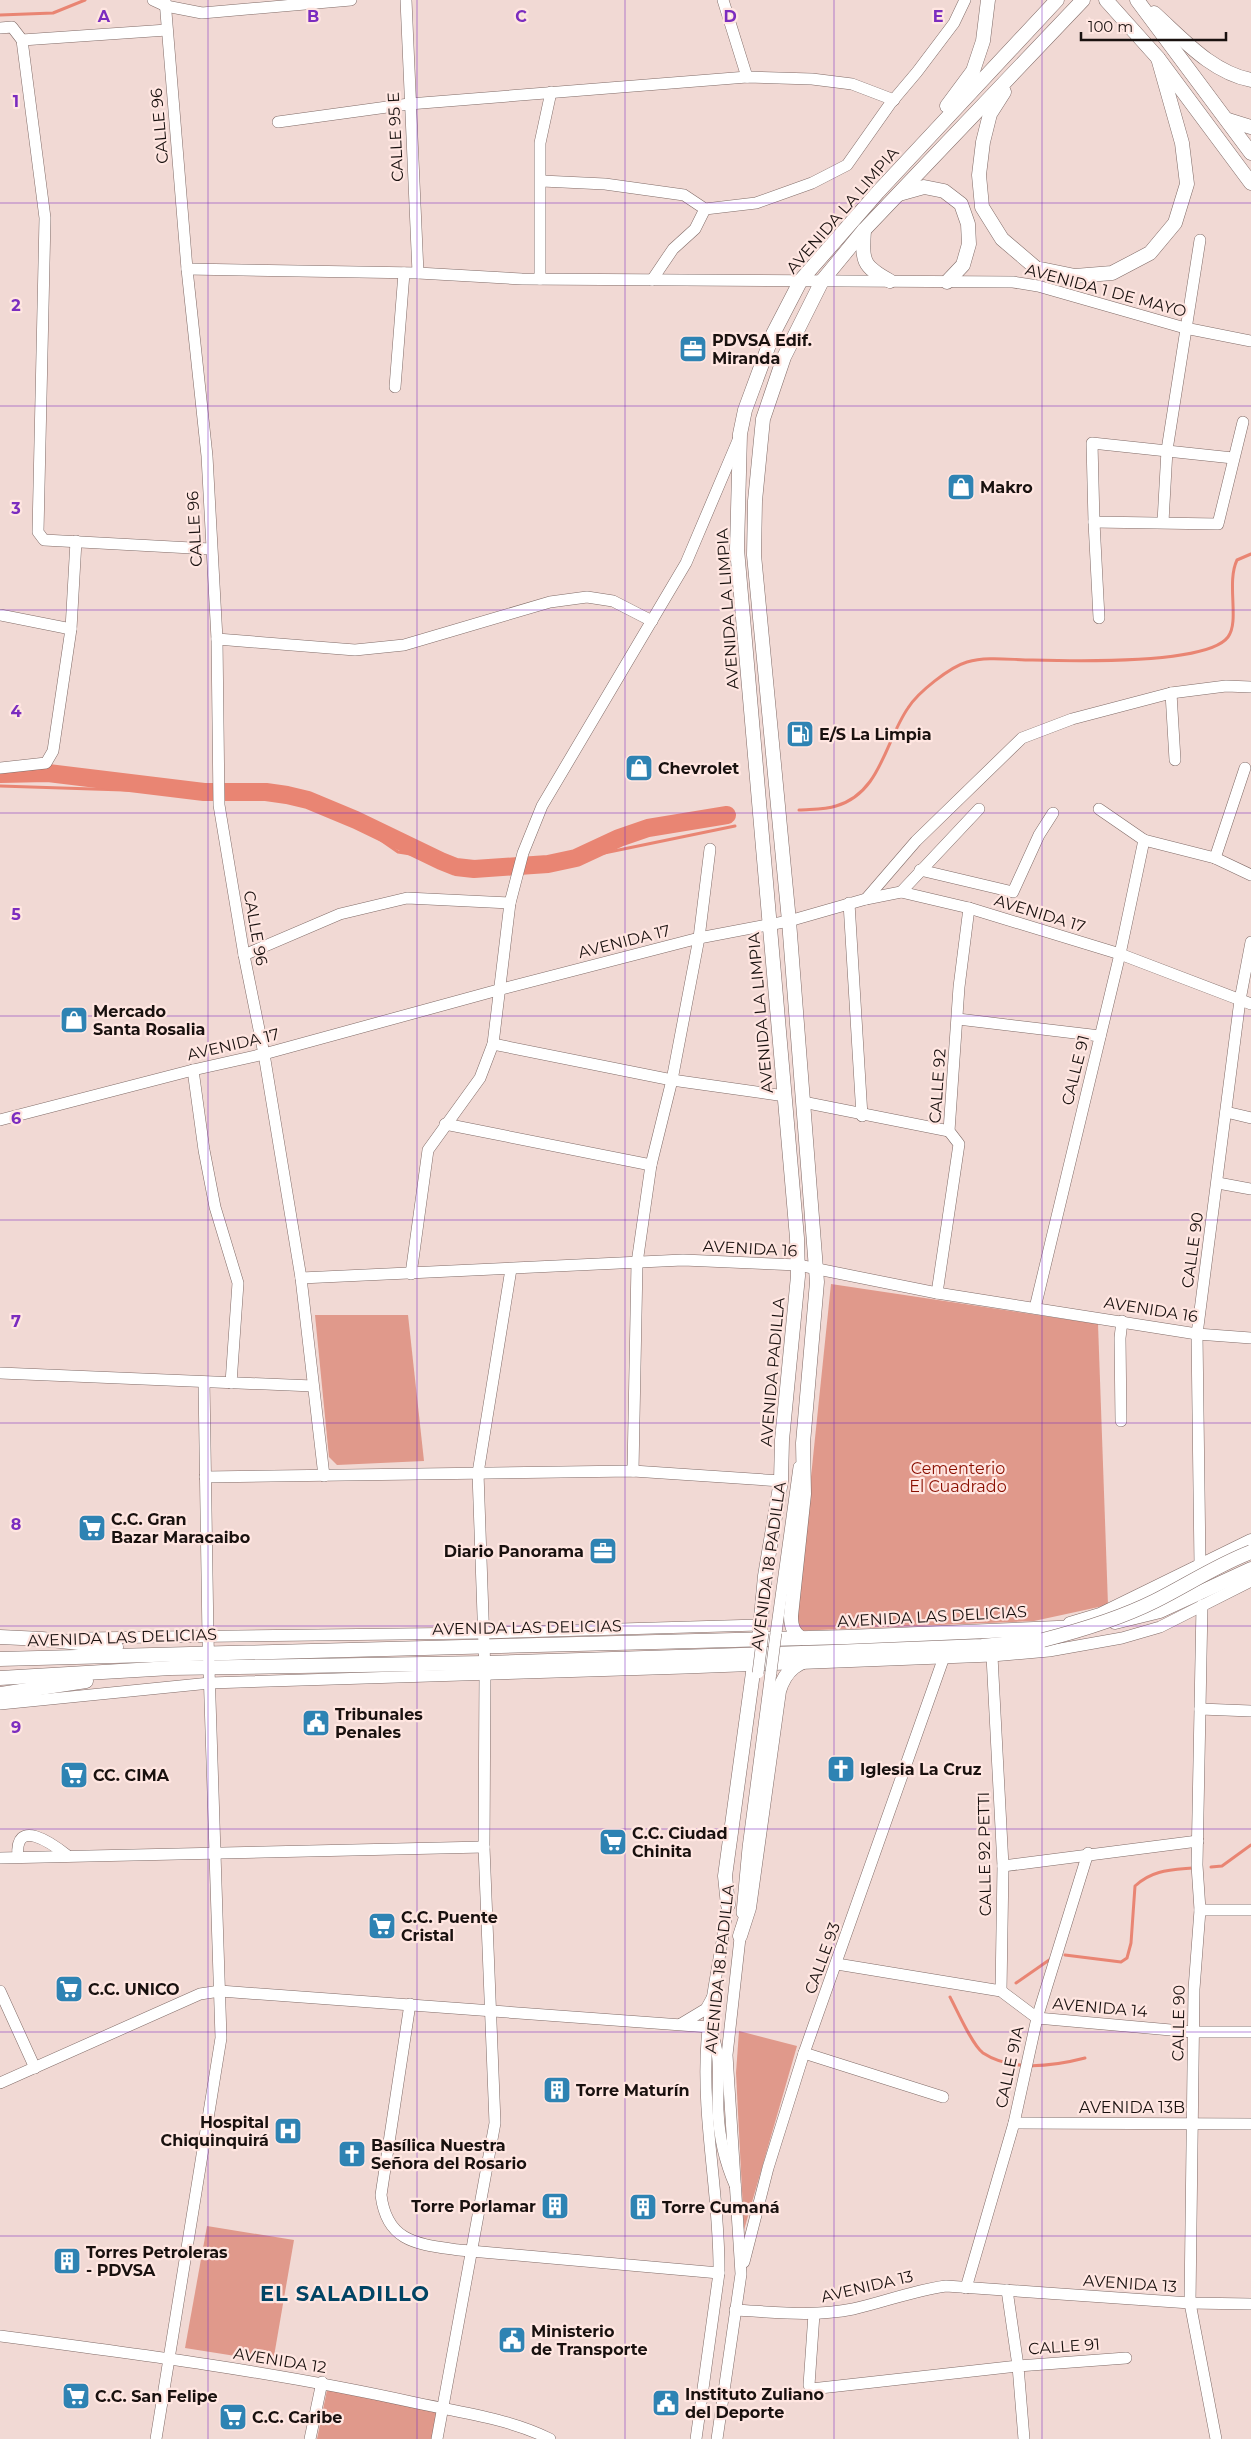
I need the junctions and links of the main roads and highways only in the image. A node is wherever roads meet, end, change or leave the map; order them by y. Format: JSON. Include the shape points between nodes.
{"nodes":[{"id":1,"x":988,"y":0,"type":"edge"},
{"id":2,"x":1057,"y":0,"type":"edge"},
{"id":3,"x":1083,"y":0,"type":"edge"},
{"id":4,"x":1138,"y":0,"type":"edge"},
{"id":5,"x":1107,"y":2,"type":"edge"},
{"id":6,"x":1158,"y":58,"type":"junction"},
{"id":7,"x":1022,"y":64,"type":"junction"},
{"id":8,"x":1251,"y":80,"type":"edge"},
{"id":9,"x":1228,"y":120,"type":"junction"},
{"id":10,"x":1251,"y":127,"type":"edge"},
{"id":11,"x":1251,"y":153,"type":"edge"},
{"id":12,"x":912,"y":155,"type":"junction"},
{"id":13,"x":1251,"y":183,"type":"edge"},
{"id":14,"x":899,"y":194,"type":"junction"},
{"id":15,"x":864,"y":230,"type":"junction"},
{"id":16,"x":890,"y":281,"type":"road end"},
{"id":17,"x":947,"y":282,"type":"road end"},
{"id":18,"x":798,"y":1266,"type":"joint"},
{"id":19,"x":1251,"y":1541,"type":"edge"},
{"id":20,"x":1251,"y":1552,"type":"edge"},
{"id":21,"x":1251,"y":1570,"type":"edge"},
{"id":22,"x":1055,"y":1628,"type":"junction"},
{"id":23,"x":0,"y":1637,"type":"edge"},
{"id":24,"x":801,"y":1638,"type":"junction"},
{"id":25,"x":759,"y":1640,"type":"junction"},
{"id":26,"x":833,"y":1652,"type":"junction"},
{"id":27,"x":164,"y":1653,"type":"junction"},
{"id":28,"x":0,"y":1659,"type":"edge"},
{"id":29,"x":755,"y":1659,"type":"junction"},
{"id":30,"x":800,"y":1664,"type":"junction"},
{"id":31,"x":171,"y":1668,"type":"junction"},
{"id":32,"x":0,"y":1678,"type":"edge"},
{"id":33,"x":0,"y":1694,"type":"edge"},
{"id":34,"x":728,"y":1905,"type":"road end"},
{"id":35,"x":740,"y":1936,"type":"road end"}],
"edges":[{"from":1,"to":12,"type":"main road","via":[[983,41],[973,71]]},
{"from":2,"to":12,"type":"main road","name":"AVENIDA LA LIMPIA"},
{"from":3,"to":7,"type":"main road"},
{"from":4,"to":8,"type":"main road","via":[[1207,60]]},
{"from":4,"to":9,"type":"main road"},
{"from":5,"to":6,"type":"main road"},
{"from":6,"to":7,"type":"main road","via":[[1182,143],[1187,184],[1175,224],[1143,257],[1112,273],[1075,276],[1036,268],[1002,239],[982,207],[978,175],[990,114]]},
{"from":6,"to":13,"type":"main road"},
{"from":7,"to":14,"type":"main road","name":"AVENIDA LA LIMPIA"},
{"from":9,"to":10,"type":"main road"},
{"from":9,"to":11,"type":"main road"},
{"from":12,"to":18,"type":"main road","name":"AVENIDA LA LIMPIA","via":[[801,280],[773,334],[745,410],[740,434],[737,549]]},
{"from":14,"to":15,"type":"main road","name":"AVENIDA LA LIMPIA"},
{"from":14,"to":17,"type":"main road","via":[[924,187],[944,191],[961,204],[968,224],[969,244],[963,265]]},
{"from":15,"to":16,"type":"main road","via":[[862,255],[871,271]]},
{"from":15,"to":24,"type":"main road","name":"AVENIDA LA LIMPIA","via":[[822,281],[784,357],[763,419],[755,500],[754,555],[789,921],[817,1282],[802,1443],[804,1494],[791,1616],[791,1625]]},
{"from":18,"to":25,"type":"main road","name":"AVENIDA PADILLA","via":[[780,1481]]},
{"from":19,"to":22,"type":"main road","via":[[1100,1615]]},
{"from":20,"to":26,"type":"main road","name":"AVENIDA LAS DELICIAS","bridge":true,"via":[[1110,1621],[1043,1640],[982,1646]]},
{"from":21,"to":22,"type":"main road","via":[[1137,1618]]},
{"from":22,"to":24,"type":"main road","name":"AVENIDA LAS DELICIAS"},
{"from":23,"to":27,"type":"main road"},
{"from":24,"to":25,"type":"main road","name":"AVENIDA LAS DELICIAS"},
{"from":25,"to":27,"type":"main road","name":"AVENIDA LAS DELICIAS","via":[[483,1640]]},
{"from":26,"to":29,"type":"main road","name":"AVENIDA LAS DELICIAS"},
{"from":26,"to":30,"type":"main road"},
{"from":27,"to":28,"type":"main road","name":"AVENIDA LAS DELICIAS"},
{"from":29,"to":30,"type":"main road"},
{"from":29,"to":31,"type":"main road","name":"AVENIDA LAS DELICIAS","via":[[485,1668]]},
{"from":29,"to":34,"type":"main road","via":[[725,1876]]},
{"from":30,"to":35,"type":"main road","via":[[784,1676],[779,1690],[749,1908]]},
{"from":31,"to":32,"type":"main road","name":"AVENIDA LAS DELICIAS"},
{"from":31,"to":33,"type":"main road"}]}
